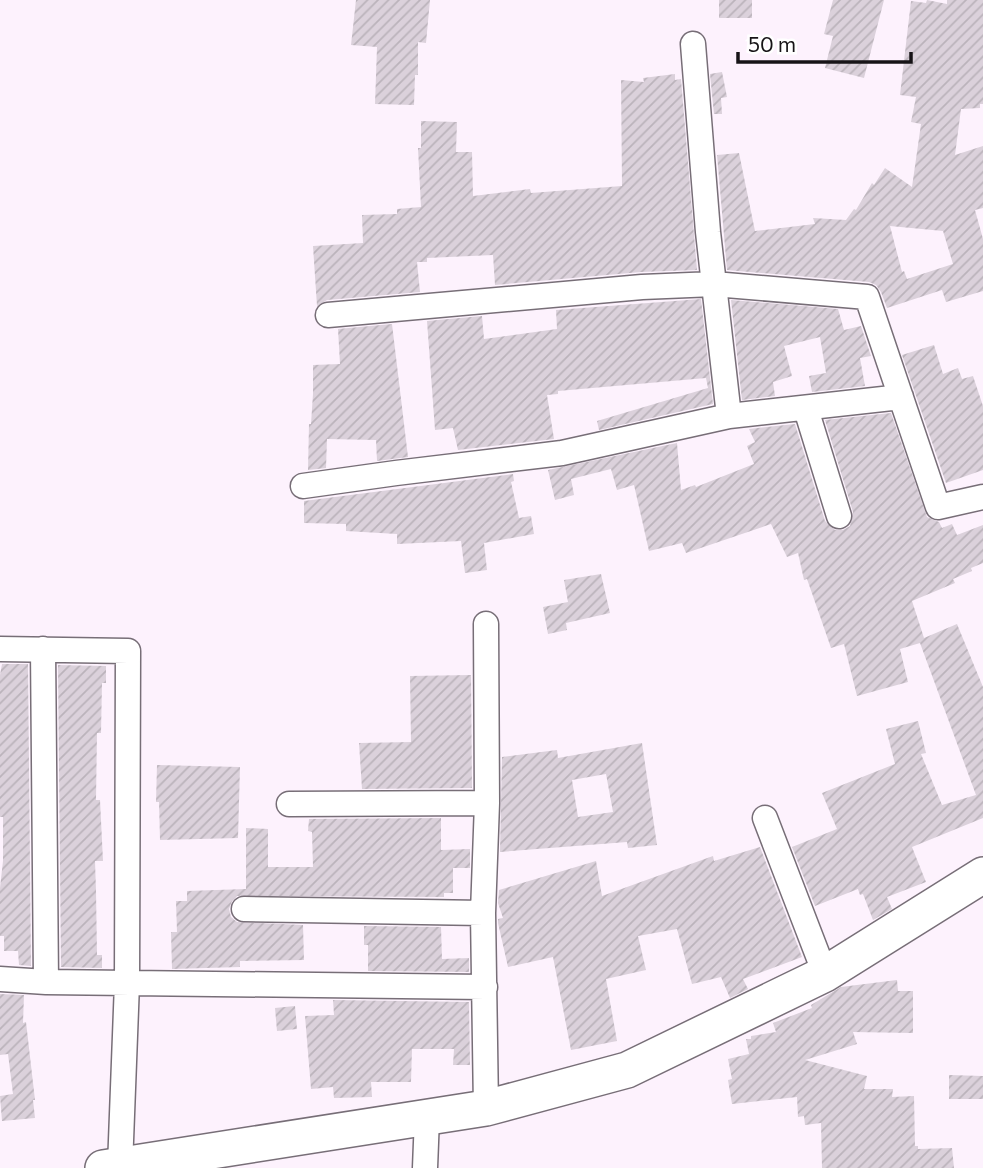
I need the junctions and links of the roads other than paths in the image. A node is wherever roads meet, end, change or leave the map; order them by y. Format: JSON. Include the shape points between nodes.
{"nodes":[{"id":1,"x":693,"y":44,"type":"dead end"},
{"id":2,"x":714,"y":284,"type":"junction"},
{"id":3,"x":328,"y":315,"type":"dead end"},
{"id":4,"x":901,"y":397,"type":"junction"},
{"id":5,"x":806,"y":409,"type":"junction"},
{"id":6,"x":729,"y":416,"type":"junction"},
{"id":7,"x":303,"y":486,"type":"dead end"},
{"id":8,"x":983,"y":497,"type":"edge"},
{"id":9,"x":839,"y":516,"type":"dead end"},
{"id":10,"x":486,"y":624,"type":"dead end"},
{"id":11,"x":0,"y":649,"type":"edge"},
{"id":12,"x":43,"y":649,"type":"junction"},
{"id":13,"x":487,"y":803,"type":"junction"},
{"id":14,"x":289,"y":804,"type":"dead end"},
{"id":15,"x":765,"y":818,"type":"dead end"},
{"id":16,"x":983,"y":875,"type":"edge"},
{"id":17,"x":244,"y":909,"type":"dead end"},
{"id":18,"x":483,"y":913,"type":"junction"},
{"id":19,"x":825,"y":974,"type":"junction"},
{"id":20,"x":0,"y":979,"type":"edge"},
{"id":21,"x":46,"y":982,"type":"junction"},
{"id":22,"x":127,"y":983,"type":"junction"},
{"id":23,"x":485,"y":987,"type":"junction"},
{"id":24,"x":486,"y":1108,"type":"junction"},
{"id":25,"x":427,"y":1117,"type":"junction"},
{"id":26,"x":111,"y":1167,"type":"edge"},
{"id":27,"x":425,"y":1168,"type":"edge"}],
"edges":[{"from":1,"to":2,"type":"street"},
{"from":2,"to":3,"type":"street"},
{"from":2,"to":4,"type":"street","via":[[867,298]]},
{"from":2,"to":6,"type":"street"},
{"from":4,"to":5,"type":"street"},
{"from":4,"to":8,"type":"street","via":[[938,508]]},
{"from":5,"to":6,"type":"street"},
{"from":5,"to":9,"type":"street"},
{"from":6,"to":7,"type":"street","via":[[562,453]]},
{"from":10,"to":13,"type":"street"},
{"from":11,"to":12,"type":"street"},
{"from":12,"to":21,"type":"street"},
{"from":12,"to":22,"type":"street","via":[[128,651]]},
{"from":13,"to":14,"type":"street"},
{"from":13,"to":18,"type":"street"},
{"from":15,"to":19,"type":"street"},
{"from":16,"to":19,"type":"street"},
{"from":17,"to":18,"type":"street"},
{"from":18,"to":23,"type":"street"},
{"from":19,"to":24,"type":"street","via":[[627,1069]]},
{"from":20,"to":21,"type":"street"},
{"from":21,"to":22,"type":"street"},
{"from":22,"to":23,"type":"street"},
{"from":22,"to":26,"type":"street"},
{"from":23,"to":24,"type":"street"},
{"from":24,"to":25,"type":"street"},
{"from":25,"to":26,"type":"street"},
{"from":25,"to":27,"type":"street"}]}
